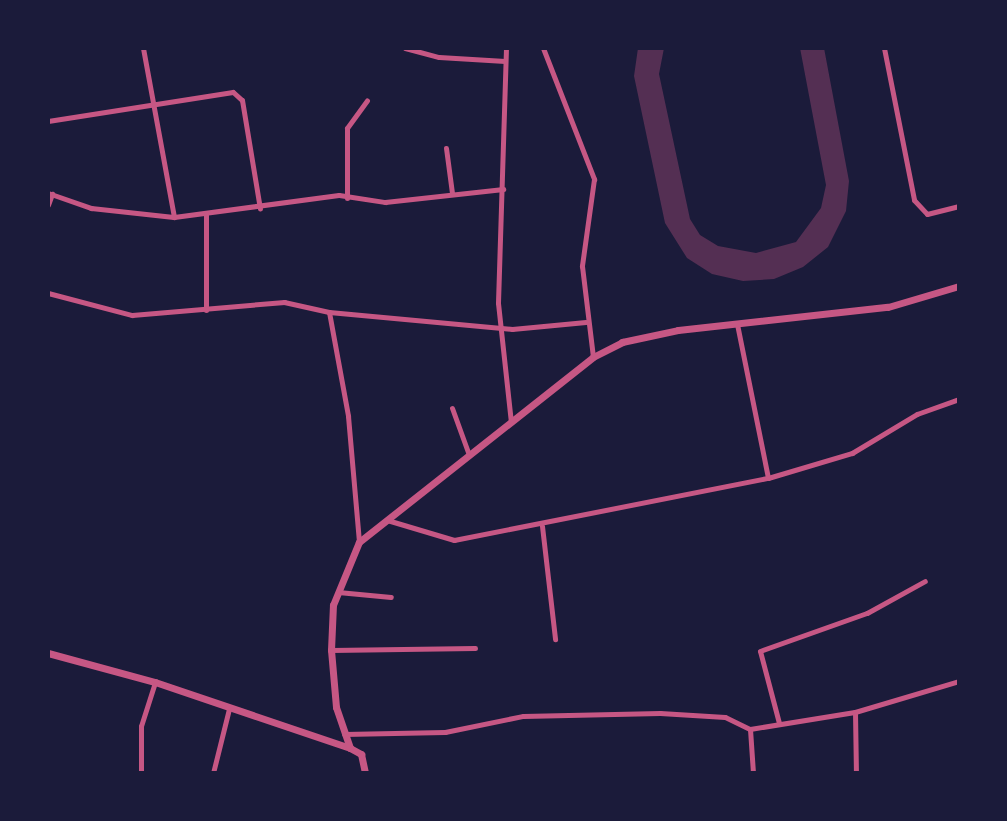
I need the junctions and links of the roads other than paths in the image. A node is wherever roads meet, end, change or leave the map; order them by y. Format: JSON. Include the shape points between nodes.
{"nodes":[{"id":1,"x":143,"y":48,"type":"edge"},
{"id":2,"x":405,"y":48,"type":"edge"},
{"id":3,"x":506,"y":48,"type":"edge"},
{"id":4,"x":543,"y":48,"type":"edge"},
{"id":5,"x":884,"y":48,"type":"edge"},
{"id":6,"x":505,"y":61,"type":"junction"},
{"id":7,"x":367,"y":100,"type":"dead end"},
{"id":8,"x":154,"y":107,"type":"junction"},
{"id":9,"x":48,"y":121,"type":"edge"},
{"id":10,"x":446,"y":148,"type":"dead end"},
{"id":11,"x":503,"y":189,"type":"junction"},
{"id":12,"x":50,"y":193,"type":"edge"},
{"id":13,"x":452,"y":193,"type":"junction"},
{"id":14,"x":347,"y":198,"type":"junction"},
{"id":15,"x":48,"y":205,"type":"edge"},
{"id":16,"x":959,"y":206,"type":"edge"},
{"id":17,"x":260,"y":209,"type":"junction"},
{"id":18,"x":206,"y":214,"type":"junction"},
{"id":19,"x":174,"y":217,"type":"junction"},
{"id":20,"x":959,"y":286,"type":"edge"},
{"id":21,"x":48,"y":293,"type":"edge"},
{"id":22,"x":206,"y":310,"type":"junction"},
{"id":23,"x":329,"y":312,"type":"junction"},
{"id":24,"x":586,"y":322,"type":"junction"},
{"id":25,"x":737,"y":324,"type":"junction"},
{"id":26,"x":499,"y":327,"type":"junction"},
{"id":27,"x":593,"y":357,"type":"junction"},
{"id":28,"x":959,"y":399,"type":"edge"},
{"id":29,"x":452,"y":408,"type":"dead end"},
{"id":30,"x":511,"y":422,"type":"junction"},
{"id":31,"x":469,"y":455,"type":"junction"},
{"id":32,"x":768,"y":478,"type":"junction"},
{"id":33,"x":387,"y":520,"type":"junction"},
{"id":34,"x":542,"y":526,"type":"junction"},
{"id":35,"x":359,"y":542,"type":"junction"},
{"id":36,"x":925,"y":581,"type":"dead end"},
{"id":37,"x":338,"y":592,"type":"junction"},
{"id":38,"x":391,"y":597,"type":"dead end"},
{"id":39,"x":555,"y":639,"type":"dead end"},
{"id":40,"x":475,"y":648,"type":"dead end"},
{"id":41,"x":331,"y":650,"type":"junction"},
{"id":42,"x":48,"y":653,"type":"edge"},
{"id":43,"x":959,"y":681,"type":"edge"},
{"id":44,"x":155,"y":682,"type":"junction"},
{"id":45,"x":229,"y":709,"type":"junction"},
{"id":46,"x":855,"y":712,"type":"junction"},
{"id":47,"x":779,"y":723,"type":"junction"},
{"id":48,"x":750,"y":729,"type":"junction"},
{"id":49,"x":343,"y":734,"type":"junction"},
{"id":50,"x":350,"y":748,"type":"junction"},
{"id":51,"x":141,"y":773,"type":"edge"},
{"id":52,"x":213,"y":773,"type":"edge"},
{"id":53,"x":365,"y":773,"type":"edge"},
{"id":54,"x":753,"y":773,"type":"edge"},
{"id":55,"x":856,"y":773,"type":"edge"}],
"edges":[{"from":1,"to":8,"type":"street"},
{"from":2,"to":6,"type":"street","via":[[439,57]]},
{"from":3,"to":6,"type":"street"},
{"from":4,"to":24,"type":"street","via":[[594,179],[582,266]]},
{"from":5,"to":16,"type":"street","via":[[914,200],[927,214]]},
{"from":6,"to":11,"type":"street"},
{"from":7,"to":14,"type":"street","via":[[347,128]]},
{"from":8,"to":9,"type":"street"},
{"from":8,"to":17,"type":"street","via":[[223,92],[242,100]]},
{"from":8,"to":19,"type":"street"},
{"from":10,"to":13,"type":"street"},
{"from":11,"to":13,"type":"street"},
{"from":11,"to":26,"type":"street"},
{"from":12,"to":15,"type":"street"},
{"from":12,"to":19,"type":"street","via":[[91,208]]},
{"from":13,"to":14,"type":"street","via":[[385,202]]},
{"from":14,"to":17,"type":"street"},
{"from":17,"to":18,"type":"street"},
{"from":18,"to":19,"type":"street"},
{"from":18,"to":22,"type":"street"},
{"from":20,"to":25,"type":"street","via":[[888,307]]},
{"from":21,"to":22,"type":"street","via":[[132,315]]},
{"from":22,"to":23,"type":"street","via":[[284,302]]},
{"from":23,"to":26,"type":"street"},
{"from":23,"to":35,"type":"street","via":[[348,416]]},
{"from":24,"to":26,"type":"street"},
{"from":24,"to":27,"type":"street"},
{"from":25,"to":27,"type":"street","via":[[657,334]]},
{"from":25,"to":32,"type":"street"},
{"from":26,"to":30,"type":"street"},
{"from":27,"to":30,"type":"street"},
{"from":28,"to":32,"type":"street","via":[[917,414],[852,453]]},
{"from":29,"to":31,"type":"street"},
{"from":30,"to":31,"type":"street"},
{"from":31,"to":33,"type":"street"},
{"from":32,"to":34,"type":"street"},
{"from":33,"to":34,"type":"street","via":[[454,540]]},
{"from":33,"to":35,"type":"street"},
{"from":34,"to":39,"type":"street"},
{"from":35,"to":37,"type":"street"},
{"from":36,"to":47,"type":"street","via":[[867,613],[760,651]]},
{"from":37,"to":38,"type":"street"},
{"from":37,"to":41,"type":"street"},
{"from":40,"to":41,"type":"street"},
{"from":41,"to":49,"type":"street"},
{"from":42,"to":44,"type":"street"},
{"from":43,"to":46,"type":"street"},
{"from":44,"to":45,"type":"street"},
{"from":44,"to":51,"type":"street","via":[[141,726]]},
{"from":45,"to":50,"type":"street"},
{"from":45,"to":52,"type":"street"},
{"from":46,"to":47,"type":"street"},
{"from":46,"to":55,"type":"street"},
{"from":47,"to":48,"type":"street"},
{"from":48,"to":49,"type":"street","via":[[725,717],[660,713],[523,716],[445,732]]},
{"from":48,"to":54,"type":"street"},
{"from":49,"to":50,"type":"street"},
{"from":50,"to":53,"type":"street","via":[[361,754]]}]}
